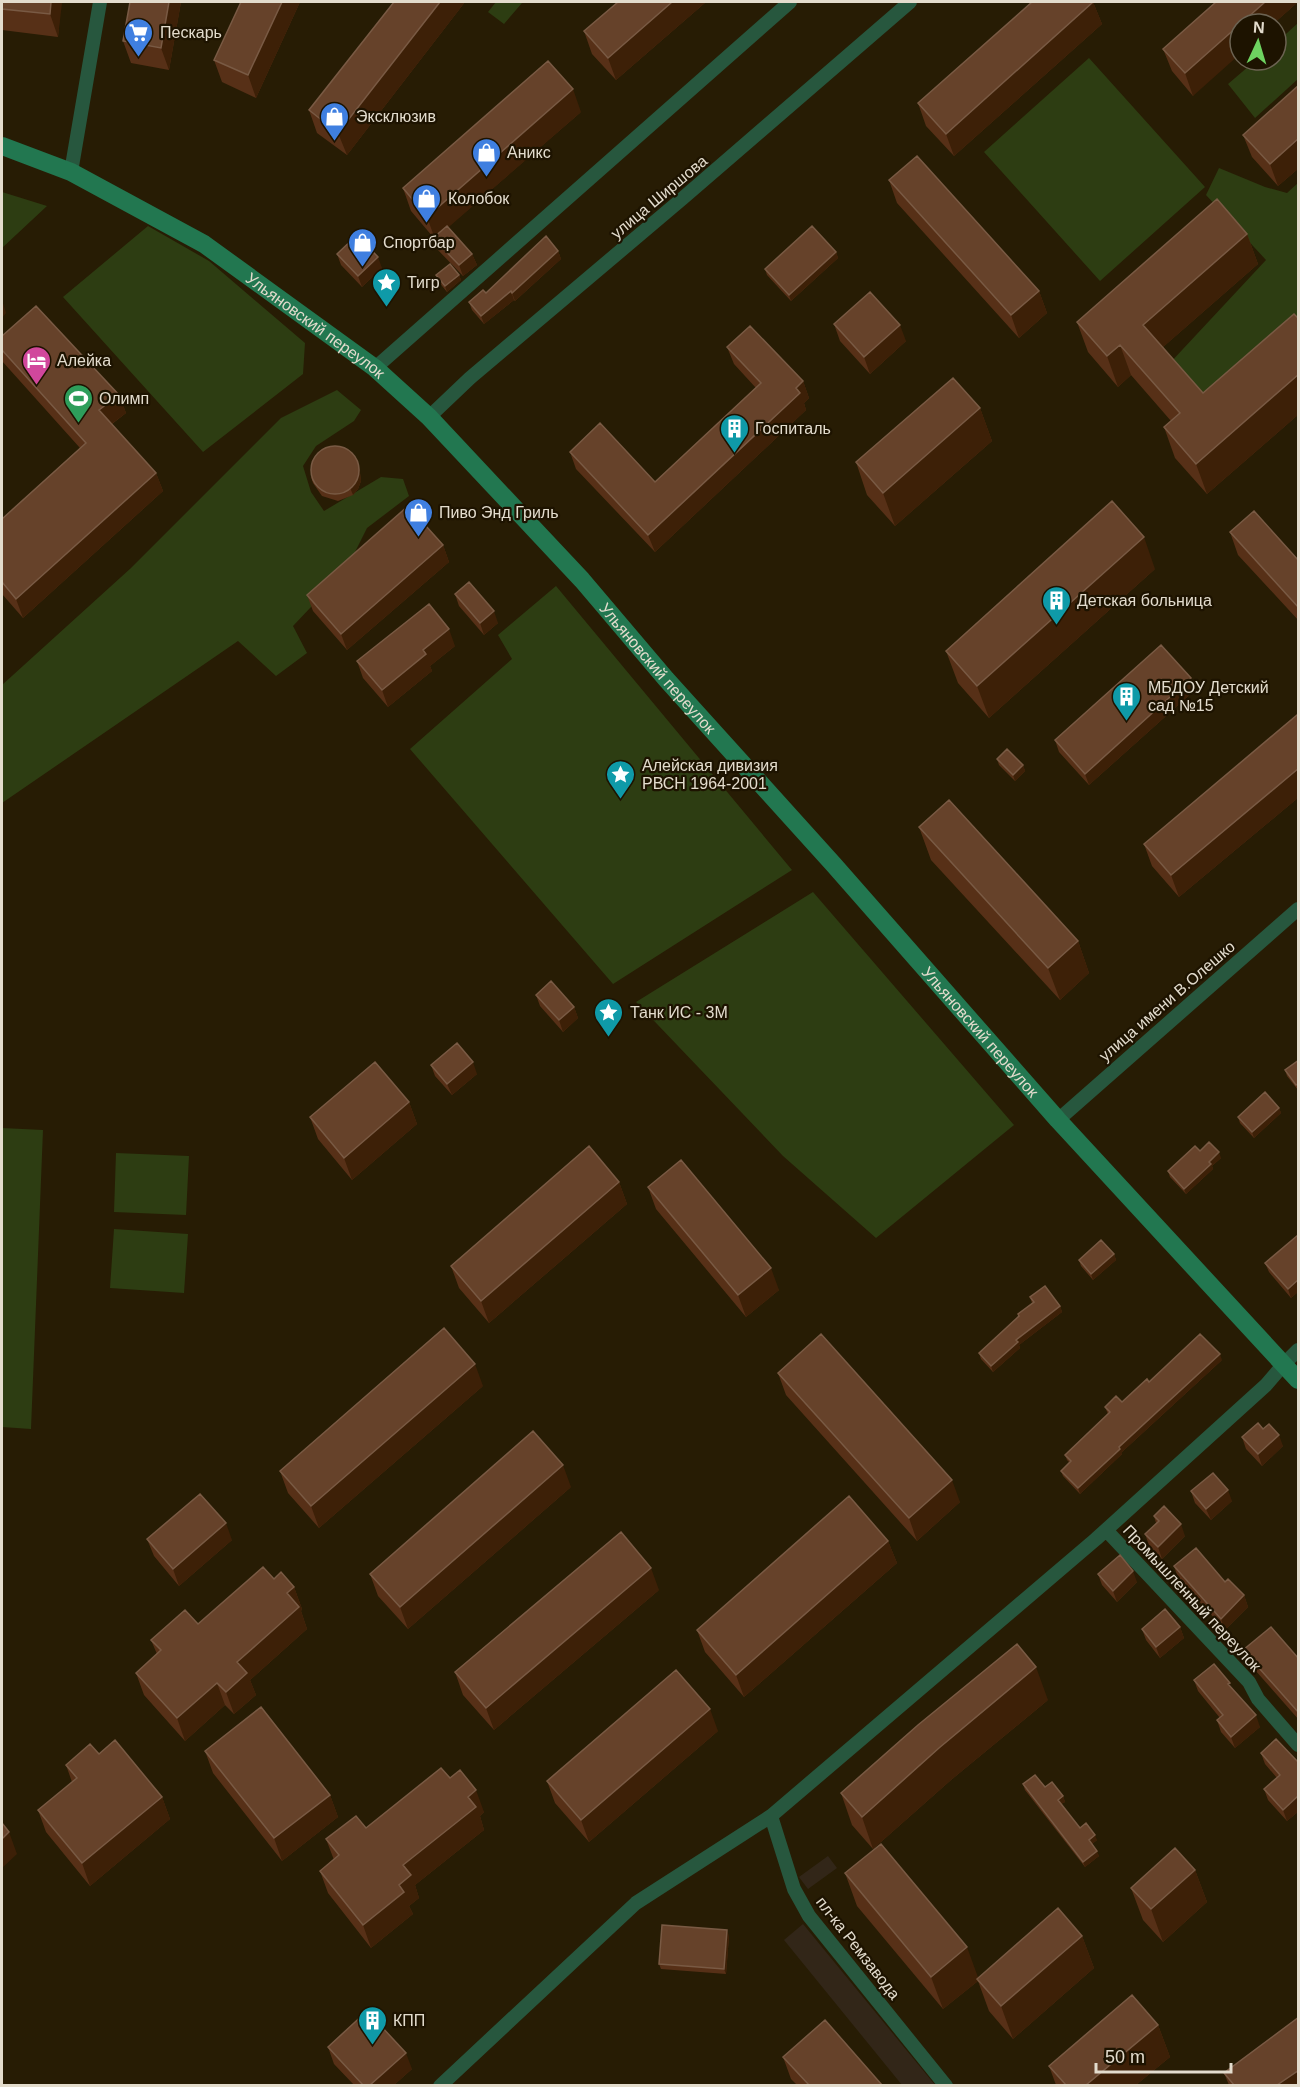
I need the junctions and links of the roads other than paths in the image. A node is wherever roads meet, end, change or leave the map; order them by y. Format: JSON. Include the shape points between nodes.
{"nodes":[{"id":1,"x":100,"y":2,"type":"edge"},
{"id":2,"x":790,"y":2,"type":"edge"},
{"id":3,"x":910,"y":2,"type":"edge"},
{"id":4,"x":2,"y":146,"type":"edge"},
{"id":5,"x":71,"y":172,"type":"junction"},
{"id":6,"x":375,"y":368,"type":"junction"},
{"id":7,"x":429,"y":417,"type":"junction"},
{"id":8,"x":1299,"y":909,"type":"edge"},
{"id":9,"x":1058,"y":1120,"type":"junction"},
{"id":10,"x":1299,"y":1350,"type":"edge"},
{"id":11,"x":1284,"y":1364,"type":"junction"},
{"id":12,"x":1299,"y":1380,"type":"edge"},
{"id":13,"x":1106,"y":1530,"type":"junction"},
{"id":14,"x":1299,"y":1744,"type":"edge"},
{"id":15,"x":771,"y":1816,"type":"junction"},
{"id":16,"x":440,"y":2085,"type":"edge"},
{"id":17,"x":946,"y":2085,"type":"edge"}],
"edges":[{"from":1,"to":5,"type":"street"},
{"from":2,"to":6,"type":"street"},
{"from":3,"to":7,"type":"street","name":"улица Ширшова"},
{"from":4,"to":5,"type":"main road","name":"Ульяновский переулок"},
{"from":5,"to":6,"type":"main road","name":"Ульяновский переулок","via":[[204,244]]},
{"from":6,"to":7,"type":"main road","name":"Ульяновский переулок"},
{"from":7,"to":9,"type":"main road","name":"Ульяновский переулок","via":[[582,580]]},
{"from":8,"to":9,"type":"street","name":"улица имени В.Олешко"},
{"from":9,"to":11,"type":"main road","name":"Ульяновский переулок"},
{"from":10,"to":11,"type":"street"},
{"from":11,"to":12,"type":"main road","name":"Ульяновский переулок"},
{"from":11,"to":13,"type":"street","via":[[1266,1385]]},
{"from":13,"to":14,"type":"street","name":"Промышленный переулок","via":[[1249,1682],[1258,1699]]},
{"from":13,"to":15,"type":"street"},
{"from":15,"to":16,"type":"street","via":[[636,1904]]},
{"from":15,"to":17,"type":"street","name":"пл-ка Ремзавода","via":[[795,1889],[809,1916]]}]}
